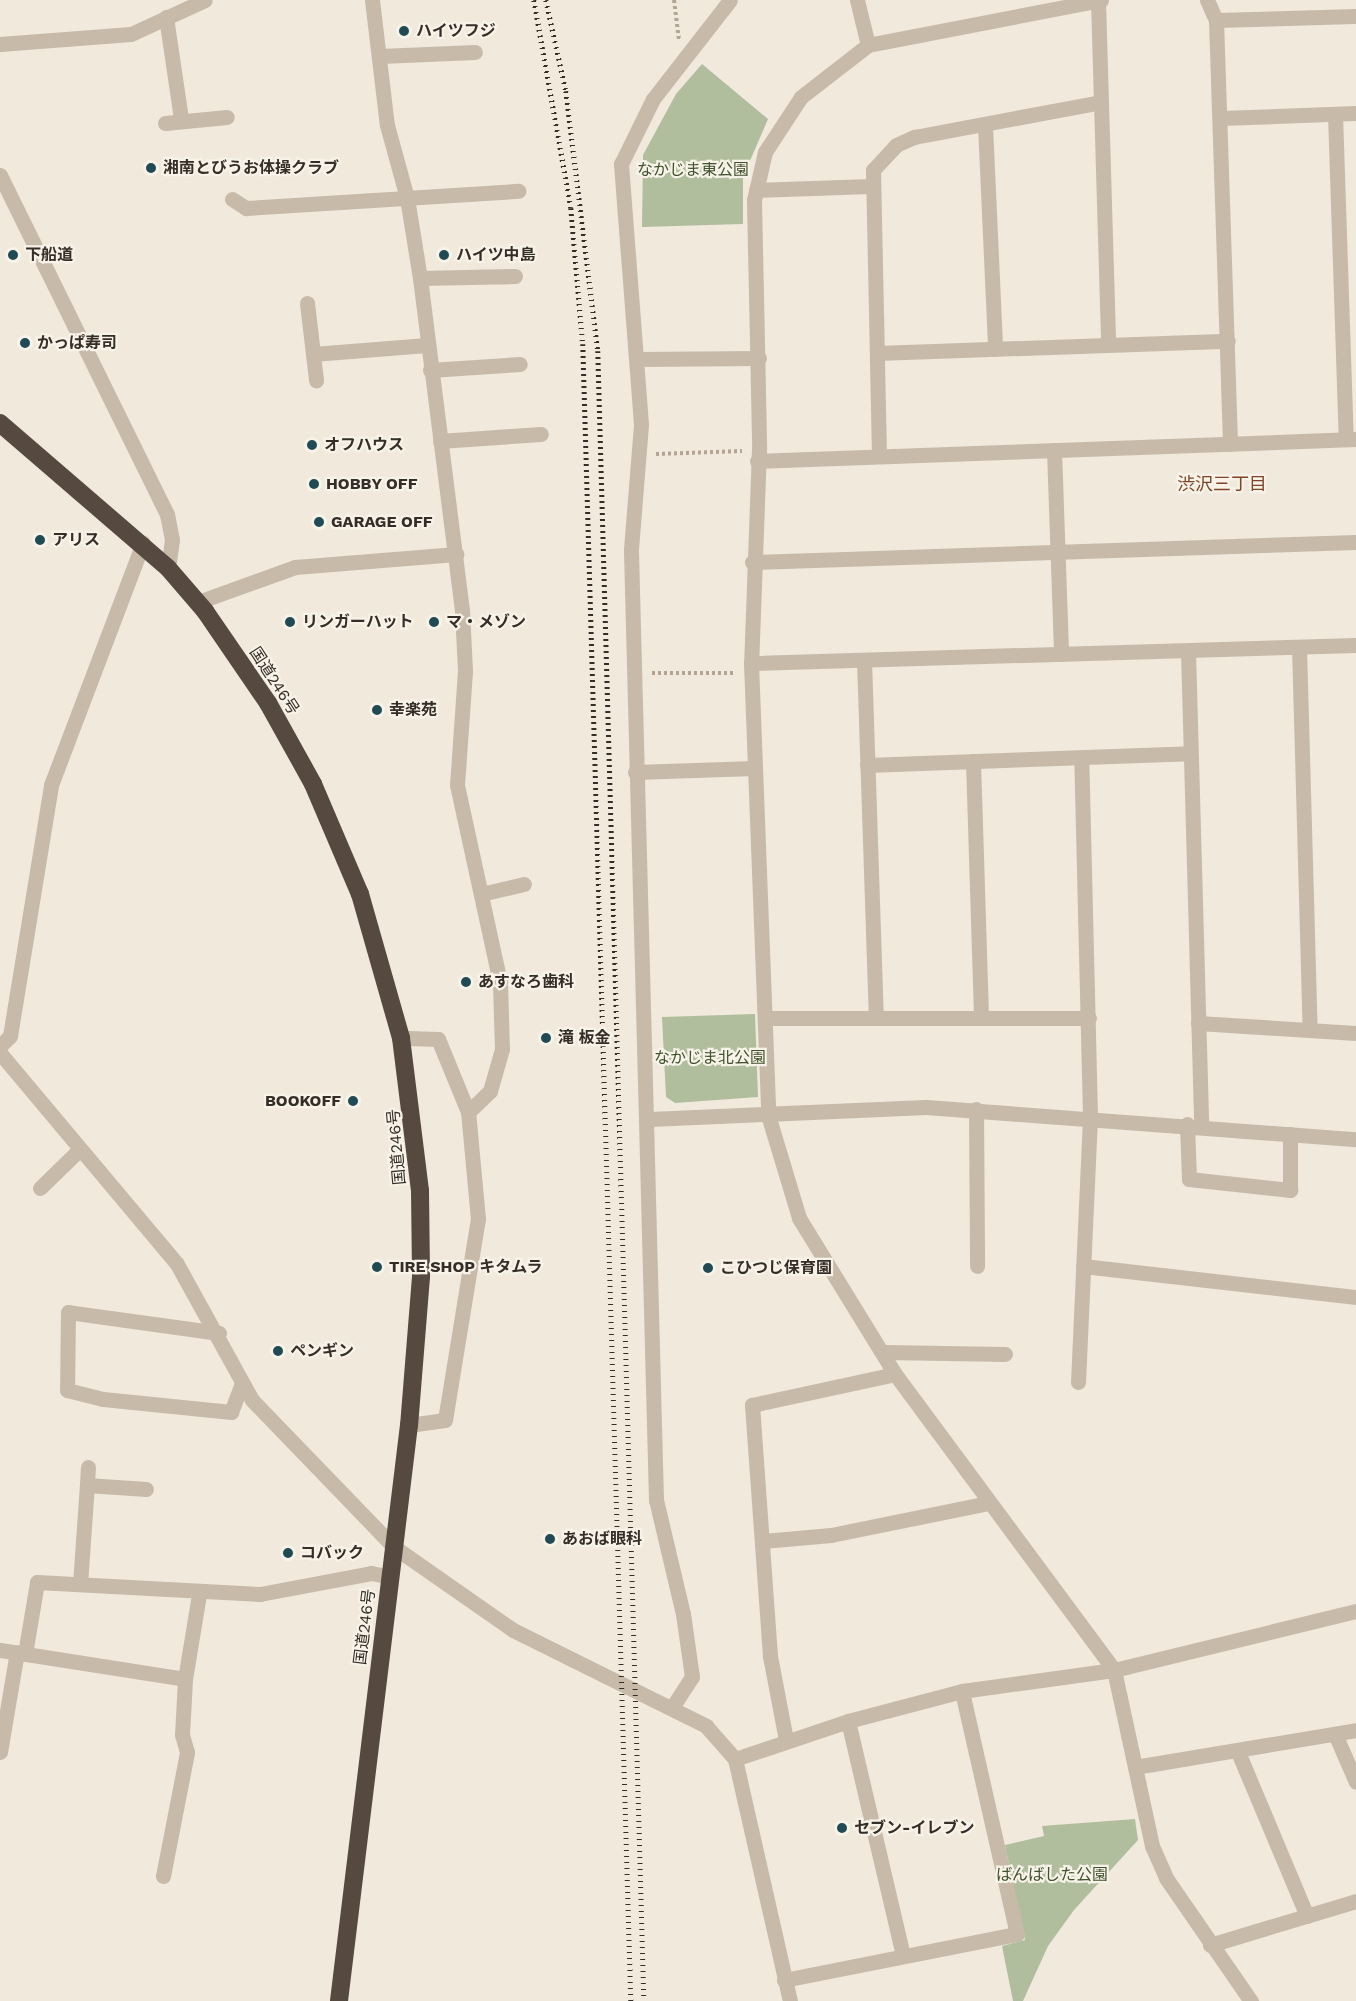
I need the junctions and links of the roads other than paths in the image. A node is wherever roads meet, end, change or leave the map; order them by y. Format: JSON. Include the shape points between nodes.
{"nodes":[{"id":1,"x":205,"y":0,"type":"edge"},
{"id":2,"x":372,"y":0,"type":"edge"},
{"id":3,"x":730,"y":0,"type":"edge"},
{"id":4,"x":857,"y":0,"type":"edge"},
{"id":5,"x":1099,"y":0,"type":"edge"},
{"id":6,"x":1207,"y":0,"type":"edge"},
{"id":7,"x":1356,"y":16,"type":"edge"},
{"id":8,"x":166,"y":17,"type":"junction"},
{"id":9,"x":1216,"y":20,"type":"junction"},
{"id":10,"x":0,"y":44,"type":"edge"},
{"id":11,"x":868,"y":45,"type":"junction"},
{"id":12,"x":475,"y":52,"type":"dead end"},
{"id":13,"x":380,"y":56,"type":"junction"},
{"id":14,"x":1101,"y":102,"type":"junction"},
{"id":15,"x":1356,"y":113,"type":"edge"},
{"id":16,"x":1335,"y":114,"type":"junction"},
{"id":17,"x":227,"y":117,"type":"dead end"},
{"id":18,"x":181,"y":118,"type":"junction"},
{"id":19,"x":1221,"y":118,"type":"junction"},
{"id":20,"x":165,"y":123,"type":"dead end"},
{"id":21,"x":985,"y":125,"type":"junction"},
{"id":22,"x":0,"y":175,"type":"edge"},
{"id":23,"x":871,"y":186,"type":"junction"},
{"id":24,"x":756,"y":190,"type":"junction"},
{"id":25,"x":518,"y":191,"type":"dead end"},
{"id":26,"x":407,"y":198,"type":"junction"},
{"id":27,"x":232,"y":199,"type":"dead end"},
{"id":28,"x":515,"y":276,"type":"dead end"},
{"id":29,"x":420,"y":278,"type":"junction"},
{"id":30,"x":308,"y":303,"type":"dead end"},
{"id":31,"x":1228,"y":341,"type":"junction"},
{"id":32,"x":427,"y":345,"type":"junction"},
{"id":33,"x":1108,"y":345,"type":"junction"},
{"id":34,"x":995,"y":349,"type":"junction"},
{"id":35,"x":877,"y":353,"type":"junction"},
{"id":36,"x":313,"y":354,"type":"junction"},
{"id":37,"x":759,"y":358,"type":"junction"},
{"id":38,"x":638,"y":359,"type":"junction"},
{"id":39,"x":520,"y":364,"type":"dead end"},
{"id":40,"x":430,"y":370,"type":"junction"},
{"id":41,"x":316,"y":380,"type":"dead end"},
{"id":42,"x":0,"y":423,"type":"edge"},
{"id":43,"x":541,"y":434,"type":"dead end"},
{"id":44,"x":1351,"y":439,"type":"edge"},
{"id":45,"x":440,"y":441,"type":"junction"},
{"id":46,"x":1230,"y":444,"type":"junction"},
{"id":47,"x":1054,"y":450,"type":"junction"},
{"id":48,"x":753,"y":456,"type":"junction"},
{"id":49,"x":879,"y":456,"type":"junction"},
{"id":50,"x":1356,"y":542,"type":"edge"},
{"id":51,"x":143,"y":543,"type":"junction"},
{"id":52,"x":1058,"y":552,"type":"junction"},
{"id":53,"x":456,"y":554,"type":"junction"},
{"id":54,"x":752,"y":561,"type":"junction"},
{"id":55,"x":168,"y":568,"type":"junction"},
{"id":56,"x":198,"y":603,"type":"junction"},
{"id":57,"x":1356,"y":645,"type":"edge"},
{"id":58,"x":1299,"y":647,"type":"junction"},
{"id":59,"x":1188,"y":651,"type":"junction"},
{"id":60,"x":1061,"y":654,"type":"junction"},
{"id":61,"x":864,"y":660,"type":"junction"},
{"id":62,"x":751,"y":668,"type":"junction"},
{"id":63,"x":1190,"y":753,"type":"junction"},
{"id":64,"x":1081,"y":758,"type":"junction"},
{"id":65,"x":973,"y":761,"type":"junction"},
{"id":66,"x":867,"y":765,"type":"junction"},
{"id":67,"x":755,"y":768,"type":"junction"},
{"id":68,"x":635,"y":771,"type":"junction"},
{"id":69,"x":524,"y":884,"type":"dead end"},
{"id":70,"x":481,"y":894,"type":"junction"},
{"id":71,"x":765,"y":1018,"type":"junction"},
{"id":72,"x":876,"y":1018,"type":"junction"},
{"id":73,"x":981,"y":1018,"type":"junction"},
{"id":74,"x":1089,"y":1018,"type":"junction"},
{"id":75,"x":1198,"y":1023,"type":"junction"},
{"id":76,"x":1310,"y":1030,"type":"junction"},
{"id":77,"x":1356,"y":1033,"type":"edge"},
{"id":78,"x":401,"y":1038,"type":"junction"},
{"id":79,"x":0,"y":1046,"type":"edge"},
{"id":80,"x":0,"y":1053,"type":"edge"},
{"id":81,"x":975,"y":1109,"type":"junction"},
{"id":82,"x":468,"y":1112,"type":"junction"},
{"id":83,"x":768,"y":1115,"type":"junction"},
{"id":84,"x":1090,"y":1116,"type":"junction"},
{"id":85,"x":650,"y":1119,"type":"junction"},
{"id":86,"x":1194,"y":1124,"type":"junction"},
{"id":87,"x":1290,"y":1134,"type":"junction"},
{"id":88,"x":1356,"y":1139,"type":"edge"},
{"id":89,"x":80,"y":1149,"type":"junction"},
{"id":90,"x":40,"y":1188,"type":"dead end"},
{"id":91,"x":977,"y":1266,"type":"dead end"},
{"id":92,"x":1083,"y":1266,"type":"junction"},
{"id":93,"x":1356,"y":1297,"type":"edge"},
{"id":94,"x":219,"y":1333,"type":"junction"},
{"id":95,"x":884,"y":1352,"type":"junction"},
{"id":96,"x":1005,"y":1354,"type":"dead end"},
{"id":97,"x":895,"y":1374,"type":"junction"},
{"id":98,"x":1078,"y":1382,"type":"dead end"},
{"id":99,"x":242,"y":1383,"type":"junction"},
{"id":100,"x":409,"y":1425,"type":"junction"},
{"id":101,"x":88,"y":1467,"type":"dead end"},
{"id":102,"x":87,"y":1485,"type":"junction"},
{"id":103,"x":146,"y":1489,"type":"dead end"},
{"id":104,"x":988,"y":1503,"type":"junction"},
{"id":105,"x":763,"y":1541,"type":"junction"},
{"id":106,"x":394,"y":1547,"type":"junction"},
{"id":107,"x":391,"y":1576,"type":"junction"},
{"id":108,"x":80,"y":1584,"type":"junction"},
{"id":109,"x":199,"y":1594,"type":"junction"},
{"id":110,"x":1356,"y":1611,"type":"edge"},
{"id":111,"x":0,"y":1650,"type":"edge"},
{"id":112,"x":21,"y":1653,"type":"junction"},
{"id":113,"x":1114,"y":1670,"type":"junction"},
{"id":114,"x":185,"y":1679,"type":"junction"},
{"id":115,"x":962,"y":1691,"type":"junction"},
{"id":116,"x":673,"y":1706,"type":"junction"},
{"id":117,"x":848,"y":1721,"type":"junction"},
{"id":118,"x":1356,"y":1730,"type":"edge"},
{"id":119,"x":1335,"y":1734,"type":"junction"},
{"id":120,"x":786,"y":1740,"type":"junction"},
{"id":121,"x":0,"y":1752,"type":"edge"},
{"id":122,"x":1238,"y":1752,"type":"junction"},
{"id":123,"x":735,"y":1759,"type":"junction"},
{"id":124,"x":1135,"y":1767,"type":"junction"},
{"id":125,"x":1356,"y":1782,"type":"edge"},
{"id":126,"x":163,"y":1876,"type":"dead end"},
{"id":127,"x":1356,"y":1901,"type":"edge"},
{"id":128,"x":1307,"y":1916,"type":"junction"},
{"id":129,"x":1210,"y":1945,"type":"junction"},
{"id":130,"x":903,"y":1956,"type":"junction"},
{"id":131,"x":784,"y":1980,"type":"junction"},
{"id":132,"x":339,"y":2001,"type":"edge"},
{"id":133,"x":790,"y":2001,"type":"edge"},
{"id":134,"x":1251,"y":2001,"type":"edge"}],
"edges":[{"from":1,"to":8,"type":"street"},
{"from":2,"to":13,"type":"street"},
{"from":3,"to":38,"type":"street","via":[[653,99],[621,164]]},
{"from":4,"to":11,"type":"street"},
{"from":5,"to":11,"type":"street"},
{"from":5,"to":14,"type":"street"},
{"from":6,"to":9,"type":"street"},
{"from":7,"to":9,"type":"street"},
{"from":8,"to":10,"type":"street","via":[[131,34]]},
{"from":8,"to":18,"type":"street"},
{"from":9,"to":19,"type":"street"},
{"from":11,"to":24,"type":"street","via":[[823,75],[782,119],[765,152]]},
{"from":12,"to":13,"type":"street"},
{"from":13,"to":26,"type":"street","via":[[387,125]]},
{"from":14,"to":21,"type":"street"},
{"from":14,"to":33,"type":"street"},
{"from":15,"to":16,"type":"street"},
{"from":16,"to":19,"type":"street"},
{"from":16,"to":44,"type":"street"},
{"from":17,"to":18,"type":"street"},
{"from":18,"to":20,"type":"street"},
{"from":19,"to":31,"type":"street"},
{"from":21,"to":23,"type":"street","via":[[896,145],[873,170]]},
{"from":21,"to":34,"type":"street"},
{"from":22,"to":55,"type":"street","via":[[167,514],[172,540]]},
{"from":23,"to":24,"type":"street"},
{"from":23,"to":35,"type":"street"},
{"from":24,"to":37,"type":"street"},
{"from":25,"to":26,"type":"street"},
{"from":26,"to":27,"type":"street","via":[[246,208]]},
{"from":26,"to":29,"type":"street"},
{"from":28,"to":29,"type":"street"},
{"from":29,"to":32,"type":"street"},
{"from":30,"to":36,"type":"street"},
{"from":31,"to":33,"type":"street"},
{"from":31,"to":46,"type":"street"},
{"from":32,"to":36,"type":"street"},
{"from":32,"to":40,"type":"street"},
{"from":33,"to":34,"type":"street"},
{"from":34,"to":35,"type":"street"},
{"from":35,"to":49,"type":"street"},
{"from":36,"to":41,"type":"street"},
{"from":37,"to":38,"type":"street"},
{"from":37,"to":48,"type":"street"},
{"from":38,"to":68,"type":"street","via":[[638,454],[631,549]]},
{"from":39,"to":40,"type":"street"},
{"from":40,"to":45,"type":"street"},
{"from":42,"to":51,"type":"highway","name":"国道246号"},
{"from":43,"to":45,"type":"street"},
{"from":44,"to":46,"type":"street"},
{"from":45,"to":53,"type":"street"},
{"from":46,"to":47,"type":"street"},
{"from":47,"to":49,"type":"street"},
{"from":47,"to":52,"type":"street"},
{"from":48,"to":49,"type":"street"},
{"from":48,"to":54,"type":"street"},
{"from":50,"to":52,"type":"street"},
{"from":51,"to":55,"type":"highway","name":"国道246号"},
{"from":51,"to":79,"type":"street","via":[[51,784],[10,1036]]},
{"from":52,"to":54,"type":"street"},
{"from":52,"to":60,"type":"street"},
{"from":53,"to":56,"type":"street","via":[[295,567]]},
{"from":53,"to":70,"type":"street","via":[[465,671],[457,785]]},
{"from":54,"to":62,"type":"street"},
{"from":55,"to":56,"type":"highway","name":"国道246号"},
{"from":56,"to":78,"type":"highway","name":"国道246号","via":[[268,703],[313,784],[360,894]]},
{"from":57,"to":58,"type":"street"},
{"from":58,"to":59,"type":"street"},
{"from":58,"to":76,"type":"street"},
{"from":59,"to":60,"type":"street"},
{"from":59,"to":63,"type":"street"},
{"from":60,"to":61,"type":"street"},
{"from":61,"to":62,"type":"street"},
{"from":61,"to":66,"type":"street"},
{"from":62,"to":67,"type":"street"},
{"from":63,"to":64,"type":"street"},
{"from":63,"to":75,"type":"street"},
{"from":64,"to":65,"type":"street"},
{"from":64,"to":74,"type":"street"},
{"from":65,"to":66,"type":"street"},
{"from":65,"to":73,"type":"street"},
{"from":66,"to":72,"type":"street"},
{"from":67,"to":68,"type":"street"},
{"from":67,"to":71,"type":"street"},
{"from":68,"to":85,"type":"street"},
{"from":69,"to":70,"type":"street"},
{"from":70,"to":82,"type":"street","via":[[500,983],[502,1049],[490,1091]]},
{"from":71,"to":72,"type":"street"},
{"from":71,"to":83,"type":"street"},
{"from":72,"to":73,"type":"street"},
{"from":73,"to":74,"type":"street"},
{"from":74,"to":84,"type":"street"},
{"from":75,"to":76,"type":"street"},
{"from":75,"to":86,"type":"street"},
{"from":76,"to":77,"type":"street"},
{"from":78,"to":82,"type":"street","via":[[438,1039]]},
{"from":78,"to":100,"type":"highway","name":"国道246号","via":[[420,1191],[421,1277]]},
{"from":80,"to":89,"type":"street"},
{"from":81,"to":83,"type":"street"},
{"from":81,"to":84,"type":"street"},
{"from":81,"to":91,"type":"street"},
{"from":82,"to":100,"type":"street","via":[[477,1219],[445,1420]]},
{"from":83,"to":85,"type":"street"},
{"from":83,"to":95,"type":"street","via":[[799,1218]]},
{"from":84,"to":86,"type":"street"},
{"from":84,"to":92,"type":"street"},
{"from":85,"to":116,"type":"street","via":[[656,1500],[683,1614],[692,1677]]},
{"from":86,"to":87,"type":"street"},
{"from":86,"to":87,"type":"street","via":[[1189,1179],[1290,1190]]},
{"from":87,"to":88,"type":"street"},
{"from":89,"to":90,"type":"street"},
{"from":89,"to":94,"type":"street","via":[[177,1264]]},
{"from":92,"to":93,"type":"street"},
{"from":92,"to":98,"type":"street"},
{"from":94,"to":99,"type":"street"},
{"from":94,"to":99,"type":"street","via":[[68,1312],[67,1390],[103,1400],[231,1412]]},
{"from":95,"to":96,"type":"street"},
{"from":95,"to":97,"type":"street"},
{"from":97,"to":104,"type":"street"},
{"from":97,"to":105,"type":"street","via":[[752,1405]]},
{"from":99,"to":106,"type":"street","via":[[252,1400]]},
{"from":100,"to":106,"type":"highway","name":"国道246号"},
{"from":101,"to":102,"type":"street"},
{"from":102,"to":103,"type":"street"},
{"from":102,"to":108,"type":"street"},
{"from":104,"to":105,"type":"street","via":[[831,1535]]},
{"from":104,"to":113,"type":"street"},
{"from":105,"to":120,"type":"street","via":[[770,1656]]},
{"from":106,"to":107,"type":"highway","name":"国道246号"},
{"from":106,"to":116,"type":"street","via":[[513,1629]]},
{"from":107,"to":109,"type":"street","via":[[371,1573],[260,1594]]},
{"from":107,"to":132,"type":"highway","name":"国道246号"},
{"from":108,"to":109,"type":"street"},
{"from":108,"to":112,"type":"street","via":[[37,1582]]},
{"from":109,"to":114,"type":"street"},
{"from":110,"to":113,"type":"street"},
{"from":111,"to":112,"type":"street"},
{"from":112,"to":114,"type":"street"},
{"from":112,"to":121,"type":"street"},
{"from":113,"to":115,"type":"street"},
{"from":113,"to":124,"type":"street"},
{"from":114,"to":126,"type":"street","via":[[182,1735],[187,1752]]},
{"from":115,"to":117,"type":"street"},
{"from":115,"to":130,"type":"street","via":[[1017,1934]]},
{"from":116,"to":123,"type":"street","via":[[706,1726]]},
{"from":117,"to":120,"type":"street"},
{"from":117,"to":130,"type":"street"},
{"from":118,"to":119,"type":"street"},
{"from":119,"to":122,"type":"street"},
{"from":119,"to":125,"type":"street"},
{"from":120,"to":123,"type":"street"},
{"from":122,"to":124,"type":"street"},
{"from":122,"to":128,"type":"street"},
{"from":123,"to":131,"type":"street"},
{"from":124,"to":129,"type":"street","via":[[1152,1846]]},
{"from":127,"to":128,"type":"street"},
{"from":128,"to":129,"type":"street"},
{"from":129,"to":134,"type":"street"},
{"from":130,"to":131,"type":"street"},
{"from":131,"to":133,"type":"street"}]}
